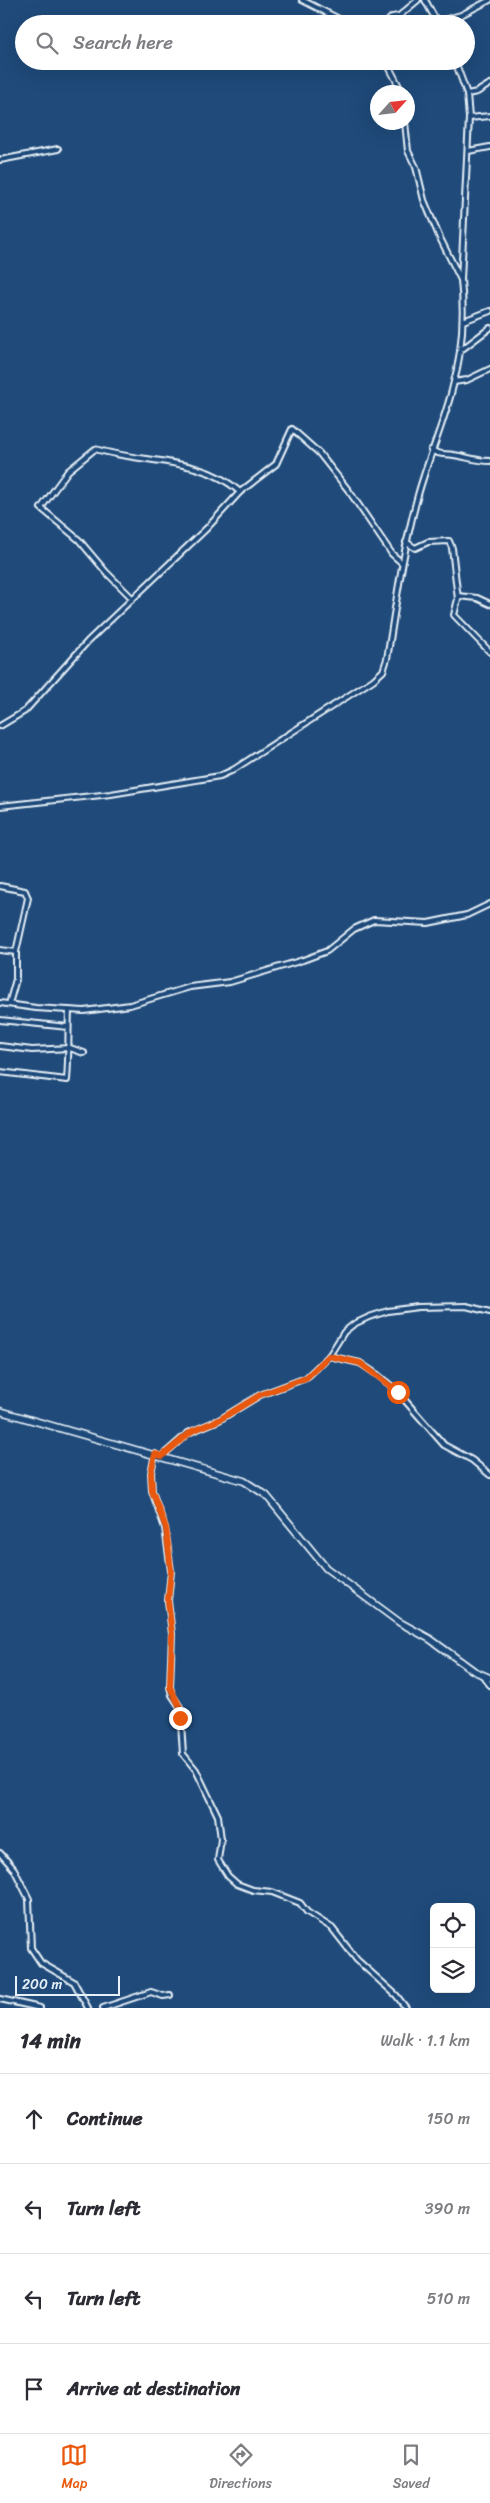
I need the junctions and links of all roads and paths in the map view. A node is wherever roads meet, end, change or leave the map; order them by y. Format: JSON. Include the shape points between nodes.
{"nodes":[{"id":1,"x":302,"y":0,"type":"edge"},
{"id":2,"x":418,"y":0,"type":"edge"},
{"id":3,"x":425,"y":0,"type":"edge"},
{"id":4,"x":490,"y":0,"type":"edge"},
{"id":5,"x":331,"y":15,"type":"edge"},
{"id":6,"x":399,"y":15,"type":"edge"},
{"id":7,"x":433,"y":15,"type":"edge"},
{"id":8,"x":460,"y":15,"type":"edge"},
{"id":9,"x":391,"y":70,"type":"edge"},
{"id":10,"x":458,"y":70,"type":"edge"},
{"id":11,"x":490,"y":84,"type":"edge"},
{"id":12,"x":398,"y":85,"type":"edge"},
{"id":13,"x":467,"y":94,"type":"junction"},
{"id":14,"x":490,"y":116,"type":"edge"},
{"id":15,"x":469,"y":118,"type":"junction"},
{"id":16,"x":407,"y":130,"type":"edge"},
{"id":17,"x":490,"y":147,"type":"edge"},
{"id":18,"x":58,"y":149,"type":"dead end"},
{"id":19,"x":468,"y":152,"type":"junction"},
{"id":20,"x":0,"y":160,"type":"edge"},
{"id":21,"x":461,"y":280,"type":"junction"},
{"id":22,"x":490,"y":311,"type":"edge"},
{"id":23,"x":463,"y":320,"type":"junction"},
{"id":24,"x":490,"y":328,"type":"edge"},
{"id":25,"x":461,"y":350,"type":"junction"},
{"id":26,"x":490,"y":369,"type":"edge"},
{"id":27,"x":454,"y":382,"type":"junction"},
{"id":28,"x":431,"y":450,"type":"junction"},
{"id":29,"x":490,"y":462,"type":"edge"},
{"id":30,"x":240,"y":492,"type":"junction"},
{"id":31,"x":406,"y":542,"type":"junction"},
{"id":32,"x":402,"y":562,"type":"junction"},
{"id":33,"x":458,"y":596,"type":"junction"},
{"id":34,"x":132,"y":598,"type":"junction"},
{"id":35,"x":490,"y":604,"type":"edge"},
{"id":36,"x":490,"y":652,"type":"edge"},
{"id":37,"x":0,"y":726,"type":"edge"},
{"id":38,"x":0,"y":806,"type":"edge"},
{"id":39,"x":0,"y":886,"type":"edge"},
{"id":40,"x":490,"y":904,"type":"edge"},
{"id":41,"x":0,"y":950,"type":"edge"},
{"id":42,"x":16,"y":952,"type":"junction"},
{"id":43,"x":0,"y":1003,"type":"edge"},
{"id":44,"x":9,"y":1004,"type":"junction"},
{"id":45,"x":69,"y":1010,"type":"junction"},
{"id":46,"x":0,"y":1020,"type":"edge"},
{"id":47,"x":68,"y":1027,"type":"junction"},
{"id":48,"x":0,"y":1046,"type":"edge"},
{"id":49,"x":70,"y":1048,"type":"junction"},
{"id":50,"x":84,"y":1053,"type":"dead end"},
{"id":51,"x":0,"y":1072,"type":"edge"},
{"id":52,"x":490,"y":1312,"type":"edge"},
{"id":53,"x":329,"y":1356,"type":"junction"},
{"id":54,"x":0,"y":1411,"type":"edge"},
{"id":55,"x":158,"y":1455,"type":"junction"},
{"id":56,"x":490,"y":1474,"type":"edge"},
{"id":57,"x":483,"y":1676,"type":"junction"},
{"id":58,"x":490,"y":1678,"type":"edge"},
{"id":59,"x":490,"y":1685,"type":"edge"},
{"id":60,"x":0,"y":1853,"type":"edge"},
{"id":61,"x":170,"y":1995,"type":"dead end"},
{"id":62,"x":0,"y":1999,"type":"edge"},
{"id":63,"x":40,"y":2008,"type":"edge"},
{"id":64,"x":88,"y":2008,"type":"edge"},
{"id":65,"x":103,"y":2008,"type":"edge"},
{"id":66,"x":406,"y":2008,"type":"edge"}],
"edges":[{"from":1,"to":5,"type":"street"},
{"from":2,"to":6,"type":"street"},
{"from":3,"to":7,"type":"street"},
{"from":4,"to":8,"type":"street"},
{"from":9,"to":12,"type":"street"},
{"from":10,"to":13,"type":"street"},
{"from":11,"to":13,"type":"street"},
{"from":13,"to":15,"type":"street"},
{"from":14,"to":15,"type":"street"},
{"from":15,"to":19,"type":"street"},
{"from":16,"to":21,"type":"street","via":[[408,151],[416,166],[424,200]]},
{"from":17,"to":19,"type":"street"},
{"from":18,"to":20,"type":"street"},
{"from":19,"to":21,"type":"street"},
{"from":21,"to":23,"type":"street"},
{"from":22,"to":23,"type":"street"},
{"from":23,"to":25,"type":"street"},
{"from":24,"to":25,"type":"street"},
{"from":25,"to":27,"type":"street"},
{"from":26,"to":27,"type":"street","via":[[467,380]]},
{"from":27,"to":28,"type":"street"},
{"from":28,"to":29,"type":"street","via":[[441,455],[453,454]]},
{"from":28,"to":31,"type":"street"},
{"from":30,"to":32,"type":"street","via":[[276,464],[292,429],[319,453],[392,554]]},
{"from":30,"to":34,"type":"street","via":[[207,528]]},
{"from":30,"to":34,"type":"street","via":[[220,477],[198,468],[95,449],[71,467],[42,508],[79,540]]},
{"from":31,"to":32,"type":"street"},
{"from":31,"to":33,"type":"street","via":[[415,548],[428,542],[449,541]]},
{"from":32,"to":38,"type":"street","via":[[383,670],[373,680],[234,770],[180,784]]},
{"from":33,"to":35,"type":"street","via":[[477,598]]},
{"from":33,"to":36,"type":"street","via":[[454,616]]},
{"from":34,"to":37,"type":"street","via":[[60,669],[25,711]]},
{"from":39,"to":42,"type":"street","via":[[28,894]]},
{"from":40,"to":45,"type":"street","via":[[458,917],[428,923],[374,920],[354,929],[327,951],[262,973],[230,982],[190,987],[110,1008]]},
{"from":41,"to":42,"type":"street"},
{"from":42,"to":44,"type":"street","via":[[16,979]]},
{"from":43,"to":44,"type":"street"},
{"from":44,"to":45,"type":"street"},
{"from":45,"to":47,"type":"street"},
{"from":46,"to":47,"type":"street"},
{"from":47,"to":49,"type":"street"},
{"from":48,"to":49,"type":"street","via":[[32,1050]]},
{"from":49,"to":50,"type":"street"},
{"from":49,"to":51,"type":"street","via":[[67,1080]]},
{"from":52,"to":53,"type":"street","via":[[466,1306],[446,1306],[378,1313],[348,1328]]},
{"from":53,"to":55,"type":"street","via":[[306,1378],[260,1395],[219,1420],[192,1431]]},
{"from":53,"to":56,"type":"street","via":[[360,1363],[378,1375],[395,1389],[444,1445]]},
{"from":54,"to":55,"type":"main road"},
{"from":55,"to":57,"type":"main road","via":[[254,1486],[266,1495],[326,1568],[399,1622]]},
{"from":55,"to":66,"type":"street","via":[[151,1473],[152,1491],[166,1528],[171,1570],[168,1601],[172,1634],[170,1687],[180,1707],[181,1749],[196,1770],[218,1816],[221,1839],[218,1860],[237,1884],[300,1903],[307,1912],[332,1928],[357,1960]]},
{"from":57,"to":58,"type":"main road"},
{"from":57,"to":59,"type":"street"},
{"from":60,"to":64,"type":"street","via":[[14,1869],[29,1899],[31,1948],[41,1963],[74,1982]]},
{"from":61,"to":65,"type":"street","via":[[151,1992]]},
{"from":62,"to":63,"type":"street"}]}
